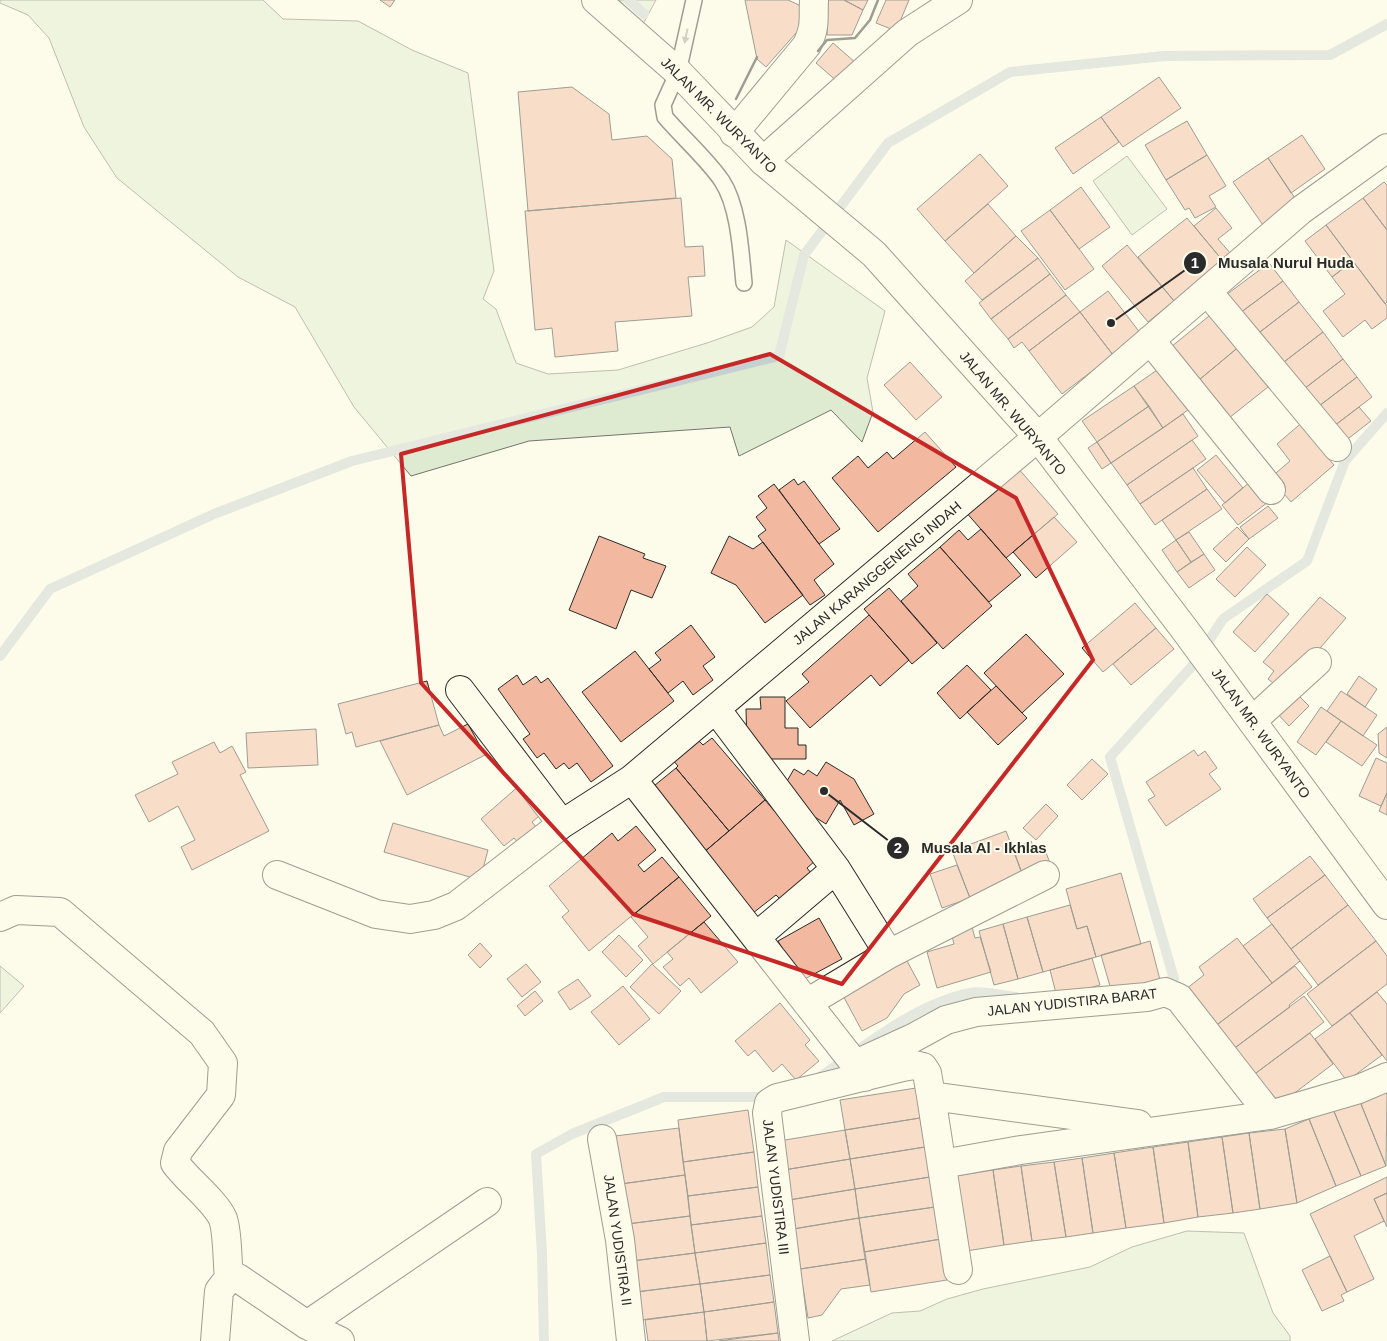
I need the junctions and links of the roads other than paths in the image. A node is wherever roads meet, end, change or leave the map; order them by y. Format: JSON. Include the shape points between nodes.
{"nodes":[{"id":1,"x":596,"y":0,"type":"edge"},
{"id":2,"x":694,"y":0,"type":"edge"},
{"id":3,"x":814,"y":0,"type":"edge"},
{"id":4,"x":958,"y":0,"type":"edge"},
{"id":5,"x":678,"y":72,"type":"junction"},
{"id":6,"x":734,"y":134,"type":"junction"},
{"id":7,"x":1387,"y":148,"type":"edge"},
{"id":8,"x":772,"y":168,"type":"junction"},
{"id":9,"x":744,"y":283,"type":"dead end"},
{"id":10,"x":1207,"y":291,"type":"junction"},
{"id":11,"x":1150,"y":340,"type":"junction"},
{"id":12,"x":1038,"y":437,"type":"junction"},
{"id":13,"x":1337,"y":448,"type":"dead end"},
{"id":14,"x":1271,"y":490,"type":"dead end"},
{"id":15,"x":1317,"y":662,"type":"dead end"},
{"id":16,"x":460,"y":690,"type":"dead end"},
{"id":17,"x":716,"y":709,"type":"junction"},
{"id":18,"x":1252,"y":721,"type":"junction"},
{"id":19,"x":632,"y":779,"type":"junction"},
{"id":20,"x":562,"y":824,"type":"junction"},
{"id":21,"x":836,"y":870,"type":"junction"},
{"id":22,"x":1045,"y":875,"type":"dead end"},
{"id":23,"x":277,"y":876,"type":"dead end"},
{"id":24,"x":1387,"y":905,"type":"edge"},
{"id":25,"x":0,"y":917,"type":"edge"},
{"id":26,"x":756,"y":937,"type":"junction"},
{"id":27,"x":889,"y":954,"type":"junction"},
{"id":28,"x":807,"y":1003,"type":"junction"},
{"id":29,"x":854,"y":1062,"type":"junction"},
{"id":30,"x":1387,"y":1077,"type":"edge"},
{"id":31,"x":931,"y":1096,"type":"junction"},
{"id":32,"x":1270,"y":1115,"type":"junction"},
{"id":33,"x":1171,"y":1128,"type":"junction"},
{"id":34,"x":602,"y":1140,"type":"dead end"},
{"id":35,"x":942,"y":1164,"type":"junction"},
{"id":36,"x":486,"y":1202,"type":"dead end"},
{"id":37,"x":958,"y":1270,"type":"dead end"},
{"id":38,"x":229,"y":1278,"type":"junction"},
{"id":39,"x":307,"y":1325,"type":"junction"},
{"id":40,"x":215,"y":1341,"type":"edge"},
{"id":41,"x":340,"y":1341,"type":"edge"},
{"id":42,"x":631,"y":1341,"type":"edge"},
{"id":43,"x":796,"y":1341,"type":"edge"}],
"edges":[{"from":1,"to":5,"type":"street","name":"JALAN MR. WURYANTO"},
{"from":2,"to":5,"type":"lane","one_way":true},
{"from":3,"to":6,"type":"street","via":[[816,18],[807,45]]},
{"from":4,"to":8,"type":"street","via":[[907,33]]},
{"from":5,"to":6,"type":"street","name":"JALAN MR. WURYANTO"},
{"from":5,"to":9,"type":"lane","via":[[663,105],[665,117],[722,182],[740,241]]},
{"from":6,"to":8,"type":"street","name":"JALAN MR. WURYANTO"},
{"from":7,"to":10,"type":"street","name":"JALAN KARANGGENENG INDAH","via":[[1301,210]]},
{"from":8,"to":12,"type":"street","name":"JALAN MR. WURYANTO","via":[[874,254]]},
{"from":10,"to":11,"type":"street","name":"JALAN KARANGGENENG INDAH"},
{"from":10,"to":13,"type":"street"},
{"from":11,"to":12,"type":"street","name":"JALAN KARANGGENENG INDAH"},
{"from":11,"to":14,"type":"street"},
{"from":12,"to":17,"type":"street","name":"JALAN KARANGGENENG INDAH"},
{"from":12,"to":18,"type":"street","name":"JALAN MR. WURYANTO"},
{"from":15,"to":18,"type":"street"},
{"from":16,"to":20,"type":"street"},
{"from":17,"to":19,"type":"street","name":"JALAN KARANGGENENG INDAH"},
{"from":17,"to":21,"type":"street"},
{"from":18,"to":24,"type":"street","name":"JALAN MR. WURYANTO"},
{"from":19,"to":20,"type":"street","name":"JALAN KARANGGENENG INDAH"},
{"from":19,"to":26,"type":"street"},
{"from":20,"to":23,"type":"street","name":"JALAN KARANGGENENG INDAH","via":[[456,906],[434,915],[410,919],[376,914]]},
{"from":21,"to":26,"type":"street"},
{"from":21,"to":27,"type":"street"},
{"from":22,"to":27,"type":"street"},
{"from":25,"to":38,"type":"street","via":[[16,910],[60,912],[202,1033],[223,1063],[221,1095],[178,1151],[175,1163],[216,1207],[223,1220]]},
{"from":26,"to":28,"type":"street"},
{"from":27,"to":28,"type":"street"},
{"from":28,"to":29,"type":"street"},
{"from":29,"to":31,"type":"street","via":[[923,1067]]},
{"from":29,"to":32,"type":"street","name":"JALAN YUDISTIRA BARAT","via":[[913,1038],[946,1020],[976,1012],[1148,997],[1165,992],[1180,998]]},
{"from":29,"to":43,"type":"street","name":"JALAN YUDISTIRA III","via":[[777,1098],[767,1108]]},
{"from":30,"to":32,"type":"street"},
{"from":31,"to":33,"type":"street"},
{"from":31,"to":35,"type":"street"},
{"from":32,"to":33,"type":"street"},
{"from":33,"to":35,"type":"street"},
{"from":34,"to":42,"type":"street","name":"JALAN YUDISTIRA II","via":[[620,1240]]},
{"from":35,"to":37,"type":"street"},
{"from":36,"to":39,"type":"street"},
{"from":38,"to":39,"type":"street","via":[[238,1278]]},
{"from":38,"to":40,"type":"street","via":[[219,1291]]},
{"from":39,"to":41,"type":"street"}]}
